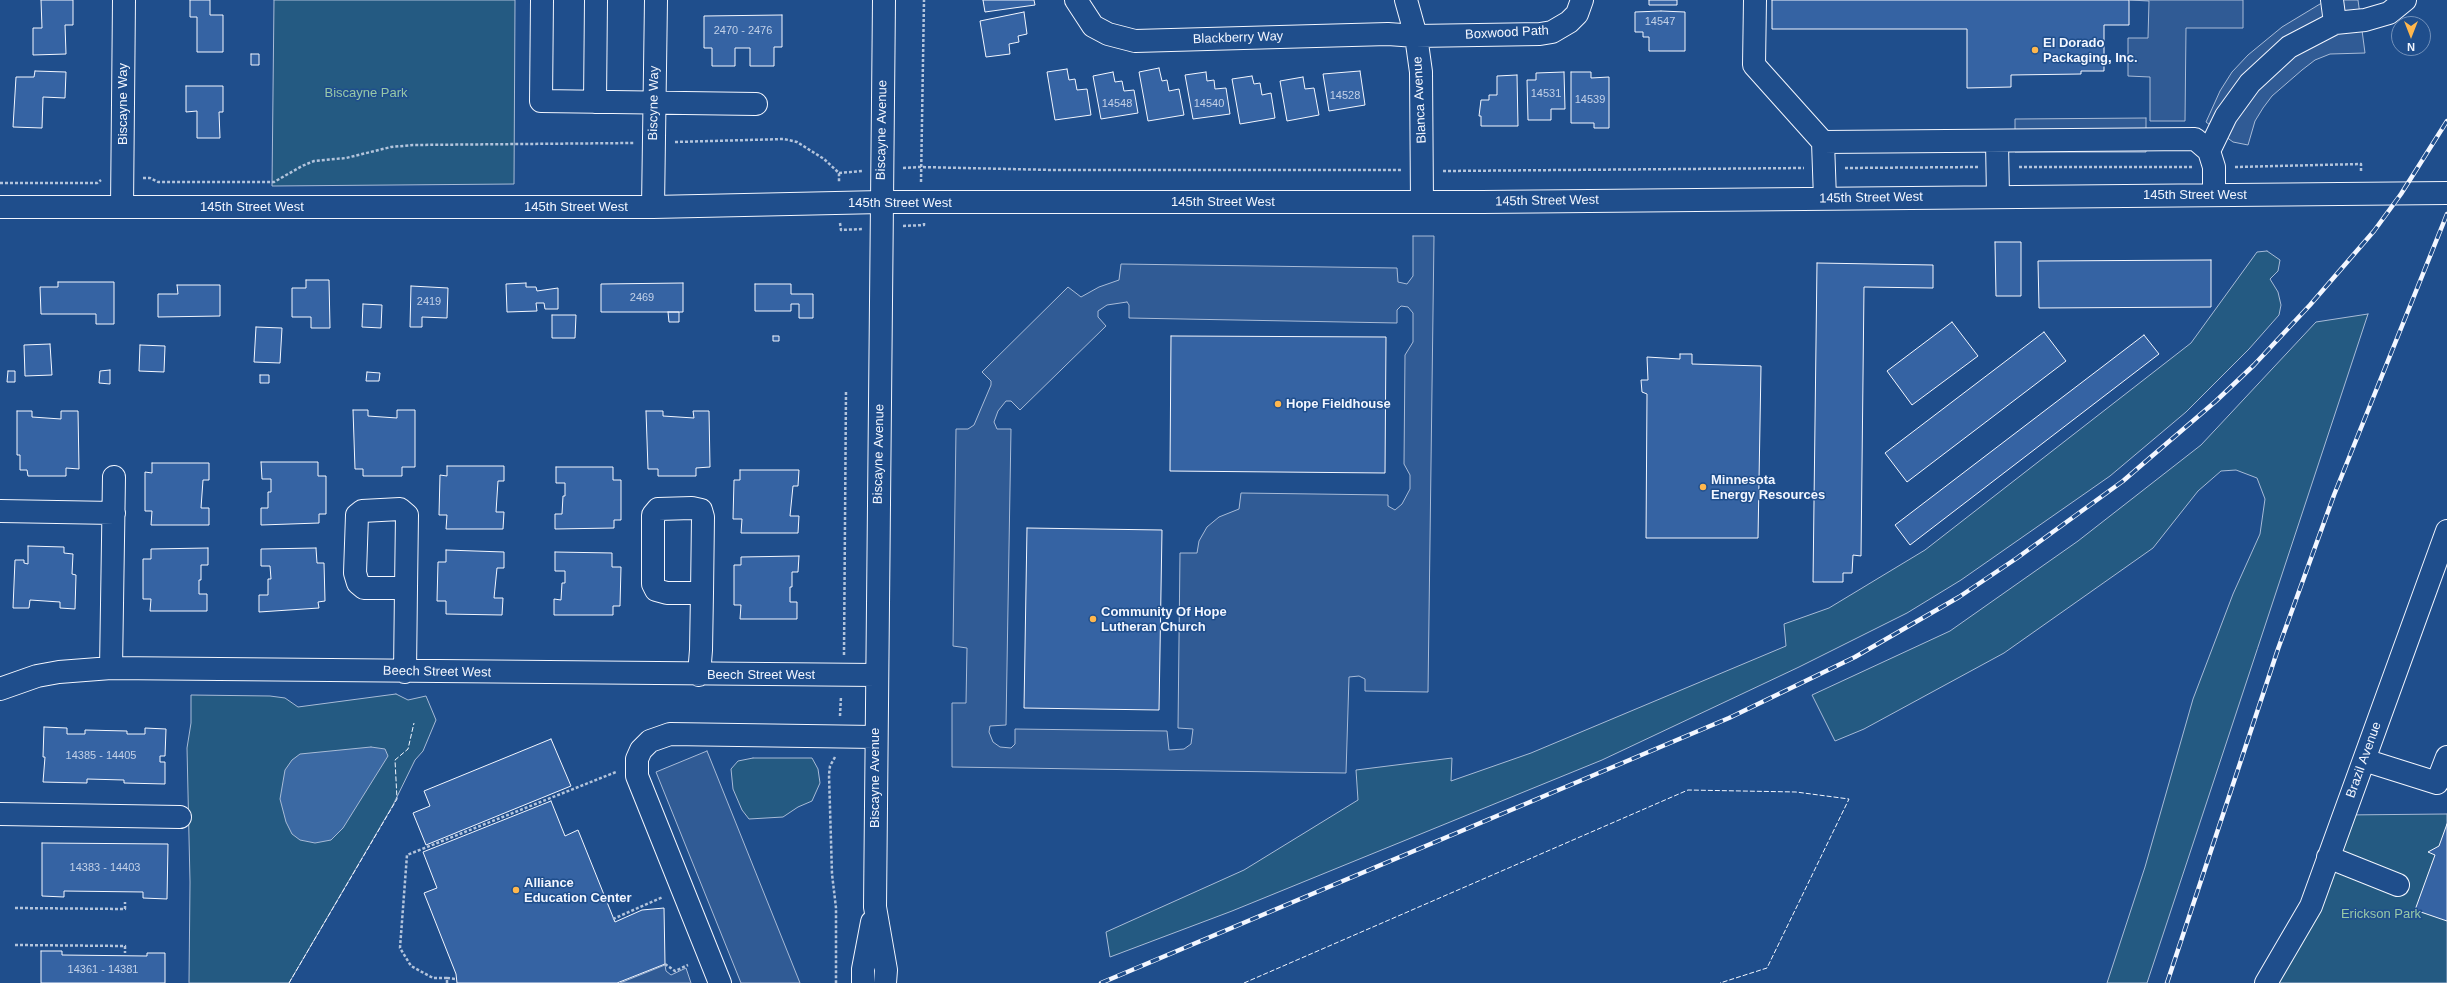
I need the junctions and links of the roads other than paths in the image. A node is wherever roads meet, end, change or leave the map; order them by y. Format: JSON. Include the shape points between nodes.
{"nodes":[{"id":1,"x":124,"y":0,"type":"edge"},
{"id":2,"x":542,"y":0,"type":"edge"},
{"id":3,"x":596,"y":0,"type":"edge"},
{"id":4,"x":656,"y":0,"type":"edge"},
{"id":5,"x":884,"y":0,"type":"edge"},
{"id":6,"x":1076,"y":0,"type":"edge"},
{"id":7,"x":1406,"y":0,"type":"edge"},
{"id":8,"x":1582,"y":0,"type":"edge"},
{"id":9,"x":1755,"y":0,"type":"edge"},
{"id":10,"x":2332,"y":0,"type":"edge"},
{"id":11,"x":2405,"y":0,"type":"edge"},
{"id":12,"x":2335,"y":23,"type":"junction"},
{"id":13,"x":1416,"y":36,"type":"junction"},
{"id":14,"x":595,"y":102,"type":"junction"},
{"id":15,"x":654,"y":103,"type":"junction"},
{"id":16,"x":756,"y":104,"type":"dead end"},
{"id":17,"x":1823,"y":142,"type":"junction"},
{"id":18,"x":1997,"y":142,"type":"junction"},
{"id":19,"x":2211,"y":159,"type":"junction"},
{"id":20,"x":2447,"y":193,"type":"edge"},
{"id":21,"x":2214,"y":195,"type":"junction"},
{"id":22,"x":1998,"y":197,"type":"junction"},
{"id":23,"x":1825,"y":198,"type":"junction"},
{"id":24,"x":881,"y":202,"type":"junction"},
{"id":25,"x":1422,"y":202,"type":"junction"},
{"id":26,"x":653,"y":207,"type":"junction"},
{"id":27,"x":0,"y":208,"type":"edge"},
{"id":28,"x":122,"y":208,"type":"junction"},
{"id":29,"x":114,"y":477,"type":"dead end"},
{"id":30,"x":0,"y":511,"type":"edge"},
{"id":31,"x":114,"y":513,"type":"junction"},
{"id":32,"x":2447,"y":532,"type":"edge"},
{"id":33,"x":406,"y":588,"type":"dead end"},
{"id":34,"x":702,"y":593,"type":"dead end"},
{"id":35,"x":111,"y":668,"type":"junction"},
{"id":36,"x":405,"y":672,"type":"junction"},
{"id":37,"x":700,"y":675,"type":"junction"},
{"id":38,"x":876,"y":675,"type":"junction"},
{"id":39,"x":0,"y":689,"type":"edge"},
{"id":40,"x":875,"y":737,"type":"junction"},
{"id":41,"x":2447,"y":757,"type":"edge"},
{"id":42,"x":2364,"y":760,"type":"junction"},
{"id":43,"x":0,"y":814,"type":"edge"},
{"id":44,"x":180,"y":817,"type":"dead end"},
{"id":45,"x":2328,"y":857,"type":"junction"},
{"id":46,"x":2398,"y":885,"type":"dead end"},
{"id":47,"x":875,"y":907,"type":"junction"},
{"id":48,"x":720,"y":983,"type":"edge"},
{"id":49,"x":863,"y":983,"type":"edge"},
{"id":50,"x":886,"y":983,"type":"edge"},
{"id":51,"x":2266,"y":983,"type":"edge"}],
"edges":[{"from":1,"to":28,"type":"street","name":"Biscayne Way"},
{"from":2,"to":14,"type":"street","via":[[541,101]]},
{"from":3,"to":14,"type":"street"},
{"from":4,"to":15,"type":"street","name":"Biscyne Way"},
{"from":5,"to":24,"type":"street","name":"Biscayne Avenue"},
{"from":6,"to":13,"type":"street","name":"Blackberry Way","via":[[1093,26],[1114,37],[1135,41],[1388,34]]},
{"from":7,"to":13,"type":"street","name":"Blanca Avenue"},
{"from":8,"to":13,"type":"street","name":"Boxwood Path","via":[[1577,14],[1552,32]]},
{"from":9,"to":17,"type":"street","via":[[1754,65]]},
{"from":10,"to":12,"type":"street"},
{"from":11,"to":12,"type":"street","via":[[2390,13],[2365,20]]},
{"from":12,"to":19,"type":"street","via":[[2288,47],[2250,83],[2226,116]]},
{"from":13,"to":25,"type":"street","name":"Blanca Avenue","via":[[1421,72]]},
{"from":14,"to":15,"type":"street"},
{"from":15,"to":16,"type":"street"},
{"from":15,"to":26,"type":"street","name":"Biscyne Way"},
{"from":17,"to":18,"type":"street"},
{"from":17,"to":23,"type":"street"},
{"from":18,"to":19,"type":"street","via":[[2195,139]]},
{"from":18,"to":22,"type":"street"},
{"from":19,"to":21,"type":"street"},
{"from":20,"to":21,"type":"street","name":"145th Street West"},
{"from":21,"to":22,"type":"street","name":"145th Street West"},
{"from":22,"to":23,"type":"street","name":"145th Street West"},
{"from":23,"to":25,"type":"street","name":"145th Street West"},
{"from":24,"to":25,"type":"street","name":"145th Street West"},
{"from":24,"to":26,"type":"street","name":"145th Street West"},
{"from":24,"to":38,"type":"street","name":"Biscayne Avenue"},
{"from":26,"to":28,"type":"street","name":"145th Street West"},
{"from":27,"to":28,"type":"street","name":"145th Street West"},
{"from":29,"to":31,"type":"street"},
{"from":30,"to":31,"type":"street"},
{"from":31,"to":35,"type":"street"},
{"from":32,"to":42,"type":"street","name":"Brazil Avenue"},
{"from":33,"to":36,"type":"street"},
{"from":34,"to":37,"type":"street"},
{"from":35,"to":36,"type":"street","name":"Beech Street West"},
{"from":35,"to":39,"type":"street","name":"Beech Street West","via":[[37,676]]},
{"from":36,"to":37,"type":"street","name":"Beech Street West"},
{"from":37,"to":38,"type":"street","name":"Beech Street West"},
{"from":38,"to":40,"type":"street","name":"Biscayne Avenue"},
{"from":40,"to":47,"type":"street","name":"Biscayne Avenue"},
{"from":40,"to":48,"type":"street","via":[[670,734],[650,741],[641,750],[637,759],[638,776]]},
{"from":41,"to":42,"type":"street","via":[[2437,783]]},
{"from":42,"to":45,"type":"street","name":"Brazil Avenue"},
{"from":43,"to":44,"type":"street"},
{"from":45,"to":46,"type":"street"},
{"from":45,"to":51,"type":"street","name":"Brazil Avenue","via":[[2311,906]]},
{"from":47,"to":49,"type":"street","name":"Biscayne Avenue","via":[[863,969]]},
{"from":47,"to":50,"type":"street","name":"Biscayne Avenue"}]}
